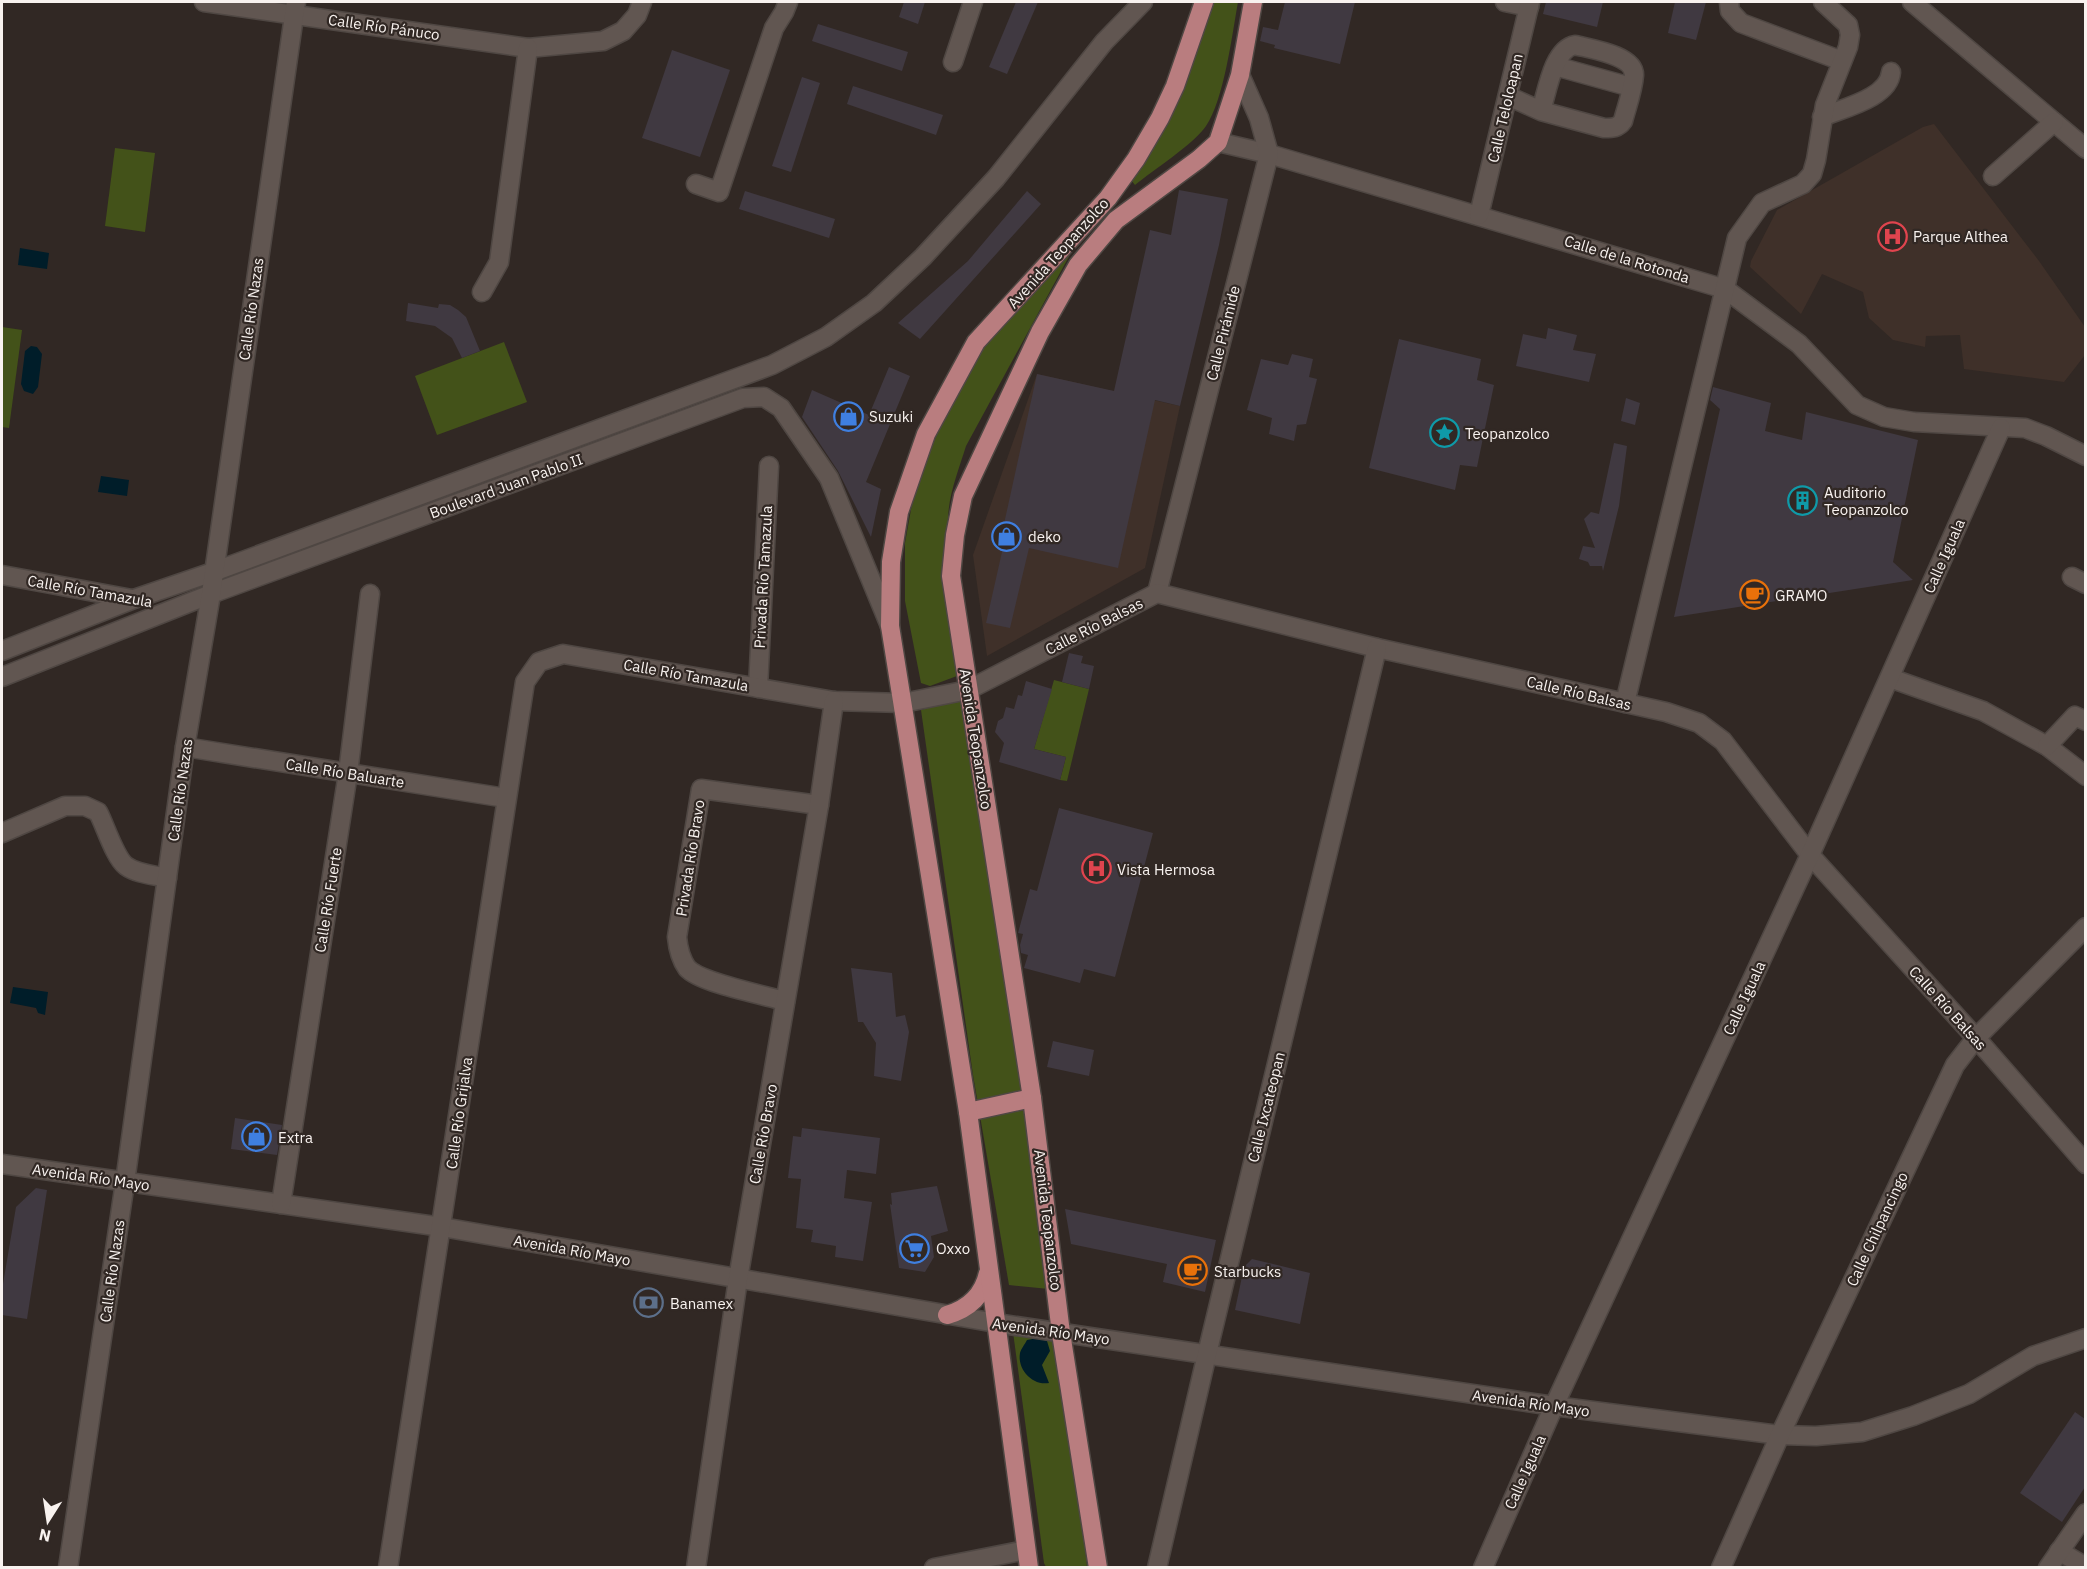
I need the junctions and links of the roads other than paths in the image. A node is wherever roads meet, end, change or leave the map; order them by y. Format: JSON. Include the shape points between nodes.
{"nodes":[{"id":1,"x":204,"y":2,"type":"edge"},
{"id":2,"x":642,"y":2,"type":"edge"},
{"id":3,"x":973,"y":2,"type":"edge"},
{"id":4,"x":1143,"y":2,"type":"edge"},
{"id":5,"x":1204,"y":2,"type":"edge"},
{"id":6,"x":1253,"y":2,"type":"edge"},
{"id":7,"x":1505,"y":2,"type":"edge"},
{"id":8,"x":1729,"y":2,"type":"edge"},
{"id":9,"x":1823,"y":2,"type":"edge"},
{"id":10,"x":1912,"y":2,"type":"edge"},
{"id":11,"x":1529,"y":4,"type":"edge"},
{"id":12,"x":295,"y":7,"type":"edge"},
{"id":13,"x":786,"y":7,"type":"edge"},
{"id":14,"x":528,"y":48,"type":"junction"},
{"id":15,"x":1842,"y":61,"type":"junction"},
{"id":16,"x":953,"y":62,"type":"dead end"},
{"id":17,"x":1555,"y":66,"type":"junction"},
{"id":18,"x":1891,"y":72,"type":"dead end"},
{"id":19,"x":1240,"y":75,"type":"junction"},
{"id":20,"x":1631,"y":87,"type":"junction"},
{"id":21,"x":1506,"y":102,"type":"junction"},
{"id":22,"x":1541,"y":111,"type":"junction"},
{"id":23,"x":1822,"y":117,"type":"junction"},
{"id":24,"x":2054,"y":122,"type":"junction"},
{"id":25,"x":1218,"y":142,"type":"junction"},
{"id":26,"x":2085,"y":149,"type":"edge"},
{"id":27,"x":1269,"y":154,"type":"junction"},
{"id":28,"x":1993,"y":176,"type":"dead end"},
{"id":29,"x":696,"y":184,"type":"dead end"},
{"id":30,"x":1479,"y":215,"type":"junction"},
{"id":31,"x":1725,"y":289,"type":"junction"},
{"id":32,"x":482,"y":292,"type":"dead end"},
{"id":33,"x":2001,"y":428,"type":"junction"},
{"id":34,"x":2085,"y":456,"type":"edge"},
{"id":35,"x":769,"y":466,"type":"dead end"},
{"id":36,"x":213,"y":572,"type":"junction"},
{"id":37,"x":2,"y":575,"type":"edge"},
{"id":38,"x":1157,"y":593,"type":"junction"},
{"id":39,"x":211,"y":594,"type":"junction"},
{"id":40,"x":370,"y":594,"type":"dead end"},
{"id":41,"x":134,"y":599,"type":"junction"},
{"id":42,"x":178,"y":607,"type":"junction"},
{"id":43,"x":890,"y":627,"type":"junction"},
{"id":44,"x":1377,"y":648,"type":"junction"},
{"id":45,"x":2,"y":651,"type":"edge"},
{"id":46,"x":539,"y":662,"type":"joint"},
{"id":47,"x":2,"y":677,"type":"edge"},
{"id":48,"x":1890,"y":678,"type":"junction"},
{"id":49,"x":758,"y":688,"type":"junction"},
{"id":50,"x":968,"y":690,"type":"junction"},
{"id":51,"x":834,"y":701,"type":"junction"},
{"id":52,"x":903,"y":703,"type":"junction"},
{"id":53,"x":1625,"y":703,"type":"junction"},
{"id":54,"x":2085,"y":721,"type":"edge"},
{"id":55,"x":2047,"y":746,"type":"junction"},
{"id":56,"x":185,"y":747,"type":"junction"},
{"id":57,"x":348,"y":773,"type":"junction"},
{"id":58,"x":2085,"y":776,"type":"edge"},
{"id":59,"x":506,"y":798,"type":"junction"},
{"id":60,"x":819,"y":805,"type":"junction"},
{"id":61,"x":2,"y":833,"type":"edge"},
{"id":62,"x":1810,"y":855,"type":"junction"},
{"id":63,"x":167,"y":878,"type":"junction"},
{"id":64,"x":2085,"y":927,"type":"edge"},
{"id":65,"x":785,"y":1001,"type":"junction"},
{"id":66,"x":1976,"y":1038,"type":"junction"},
{"id":67,"x":1032,"y":1098,"type":"junction"},
{"id":68,"x":968,"y":1112,"type":"junction"},
{"id":69,"x":2,"y":1164,"type":"edge"},
{"id":70,"x":2085,"y":1164,"type":"edge"},
{"id":71,"x":125,"y":1182,"type":"junction"},
{"id":72,"x":281,"y":1204,"type":"junction"},
{"id":73,"x":442,"y":1227,"type":"junction"},
{"id":74,"x":988,"y":1268,"type":"junction"},
{"id":75,"x":738,"y":1279,"type":"junction"},
{"id":76,"x":947,"y":1315,"type":"junction"},
{"id":77,"x":996,"y":1323,"type":"junction"},
{"id":78,"x":1061,"y":1333,"type":"junction"},
{"id":79,"x":2085,"y":1338,"type":"edge"},
{"id":80,"x":1207,"y":1354,"type":"junction"},
{"id":81,"x":1554,"y":1406,"type":"junction"},
{"id":82,"x":1780,"y":1435,"type":"junction"},
{"id":83,"x":2085,"y":1513,"type":"edge"},
{"id":84,"x":2059,"y":1551,"type":"junction"},
{"id":85,"x":1028,"y":1559,"type":"edge"},
{"id":86,"x":2085,"y":1567,"type":"edge"},
{"id":87,"x":68,"y":1568,"type":"edge"},
{"id":88,"x":388,"y":1568,"type":"edge"},
{"id":89,"x":696,"y":1568,"type":"edge"},
{"id":90,"x":934,"y":1568,"type":"edge"},
{"id":91,"x":1098,"y":1568,"type":"edge"},
{"id":92,"x":1157,"y":1568,"type":"edge"},
{"id":93,"x":1484,"y":1568,"type":"edge"},
{"id":94,"x":1721,"y":1568,"type":"edge"},
{"id":95,"x":2048,"y":1568,"type":"edge"}],
"edges":[{"from":1,"to":12,"type":"street","name":"Calle Río Pánuco"},
{"from":2,"to":14,"type":"street","name":"Calle Río Pánuco","via":[[623,31],[603,40]]},
{"from":3,"to":16,"type":"street"},
{"from":4,"to":36,"type":"street","name":"Boulevard Juan Pablo II","via":[[1104,42],[996,178],[923,257],[874,303],[826,337],[772,365]]},
{"from":5,"to":43,"type":"main road","name":"Avenida Teopanzolco","via":[[1175,86],[1136,159],[1108,198],[976,342],[926,434],[900,512],[891,562]]},
{"from":6,"to":19,"type":"main road"},
{"from":7,"to":11,"type":"street"},
{"from":8,"to":15,"type":"street","via":[[1730,11],[1741,23]]},
{"from":9,"to":15,"type":"street","via":[[1848,25],[1850,35]]},
{"from":10,"to":24,"type":"street"},
{"from":11,"to":21,"type":"street","name":"Calle Teloloapan"},
{"from":12,"to":14,"type":"street","name":"Calle Río Pánuco"},
{"from":12,"to":36,"type":"street","name":"Calle Río Nazas"},
{"from":13,"to":29,"type":"street","via":[[774,28],[719,192]]},
{"from":14,"to":32,"type":"street","via":[[498,262]]},
{"from":15,"to":23,"type":"street"},
{"from":17,"to":20,"type":"street"},
{"from":17,"to":20,"type":"street","via":[[1567,46],[1575,45],[1623,58],[1634,73]]},
{"from":17,"to":22,"type":"street"},
{"from":18,"to":23,"type":"street","via":[[1885,88],[1875,95]]},
{"from":19,"to":25,"type":"main road"},
{"from":19,"to":27,"type":"street","name":"Calle Pirámide","via":[[1259,118]]},
{"from":20,"to":22,"type":"street","via":[[1623,121],[1613,128]]},
{"from":21,"to":22,"type":"street"},
{"from":21,"to":30,"type":"street","name":"Calle Teloloapan"},
{"from":23,"to":31,"type":"street","via":[[1812,174],[1803,184],[1762,203],[1737,238]]},
{"from":24,"to":26,"type":"street"},
{"from":24,"to":28,"type":"street"},
{"from":25,"to":27,"type":"street","name":"Calle de la Rotonda"},
{"from":25,"to":50,"type":"main road","name":"Avenida Teopanzolco","via":[[1116,220],[1078,265],[1040,333],[963,496],[951,576]]},
{"from":27,"to":30,"type":"street","name":"Calle de la Rotonda"},
{"from":27,"to":38,"type":"street","name":"Calle Pirámide"},
{"from":30,"to":31,"type":"street","name":"Calle de la Rotonda"},
{"from":31,"to":33,"type":"street","name":"Calle de la Rotonda","via":[[1799,344],[1857,405],[1884,417]]},
{"from":31,"to":53,"type":"street"},
{"from":33,"to":34,"type":"street","name":"Calle de la Rotonda","via":[[2025,428]]},
{"from":33,"to":48,"type":"street","name":"Calle Iguala"},
{"from":35,"to":49,"type":"street","name":"Privada Río Tamazula"},
{"from":36,"to":39,"type":"street","name":"Calle Río Nazas"},
{"from":36,"to":41,"type":"street","name":"Boulevard Juan Pablo II"},
{"from":37,"to":41,"type":"street","name":"Calle Río Tamazula"},
{"from":38,"to":44,"type":"street","name":"Calle Río Balsas"},
{"from":38,"to":50,"type":"street","name":"Calle Río Balsas"},
{"from":39,"to":42,"type":"street","name":"Boulevard Juan Pablo II"},
{"from":39,"to":43,"type":"street","name":"Boulevard Juan Pablo II","via":[[743,398],[764,397],[781,408],[829,478]]},
{"from":39,"to":56,"type":"street","name":"Calle Río Nazas"},
{"from":40,"to":57,"type":"street","name":"Calle Río Fuerte"},
{"from":41,"to":42,"type":"street","name":"Calle Río Tamazula"},
{"from":41,"to":45,"type":"street","name":"Boulevard Juan Pablo II"},
{"from":42,"to":47,"type":"street","name":"Boulevard Juan Pablo II"},
{"from":43,"to":52,"type":"main road","name":"Avenida Teopanzolco"},
{"from":44,"to":53,"type":"street","name":"Calle Río Balsas"},
{"from":44,"to":80,"type":"street","name":"Calle Ixcateopan"},
{"from":46,"to":49,"type":"street","name":"Calle Río Tamazula","via":[[563,654]]},
{"from":46,"to":59,"type":"street","name":"Calle Río Grijalva","via":[[525,682]]},
{"from":48,"to":55,"type":"street","via":[[1983,711]]},
{"from":48,"to":62,"type":"street","name":"Calle Iguala"},
{"from":49,"to":51,"type":"street","name":"Calle Río Tamazula"},
{"from":50,"to":52,"type":"street","name":"Calle Río Balsas"},
{"from":50,"to":67,"type":"main road","name":"Avenida Teopanzolco"},
{"from":51,"to":52,"type":"street","name":"Calle Río Tamazula"},
{"from":51,"to":60,"type":"street","name":"Calle Río Bravo"},
{"from":52,"to":68,"type":"main road","name":"Avenida Teopanzolco"},
{"from":53,"to":62,"type":"street","name":"Calle Río Balsas","via":[[1699,723],[1723,741]]},
{"from":54,"to":55,"type":"street","via":[[2075,716]]},
{"from":55,"to":58,"type":"street"},
{"from":56,"to":57,"type":"street","name":"Calle Río Baluarte"},
{"from":56,"to":63,"type":"street","name":"Calle Río Nazas"},
{"from":57,"to":59,"type":"street","name":"Calle Río Baluarte"},
{"from":57,"to":72,"type":"street","name":"Calle Río Fuerte"},
{"from":59,"to":73,"type":"street","name":"Calle Río Grijalva"},
{"from":60,"to":65,"type":"street","name":"Calle Río Bravo"},
{"from":60,"to":65,"type":"street","name":"Privada Río Bravo","via":[[702,789],[677,937],[679,953],[688,969],[703,979]]},
{"from":61,"to":63,"type":"street","via":[[64,806],[85,806],[98,812],[126,866]]},
{"from":62,"to":66,"type":"street","name":"Calle Río Balsas"},
{"from":62,"to":81,"type":"street","name":"Calle Iguala"},
{"from":63,"to":71,"type":"street","name":"Calle Río Nazas"},
{"from":64,"to":66,"type":"street","name":"Calle Chilpancingo"},
{"from":65,"to":75,"type":"street","name":"Calle Río Bravo"},
{"from":66,"to":70,"type":"street","name":"Calle Río Balsas"},
{"from":66,"to":82,"type":"street","name":"Calle Chilpancingo","via":[[1955,1065]]},
{"from":67,"to":68,"type":"main road"},
{"from":67,"to":78,"type":"main road","name":"Avenida Teopanzolco"},
{"from":68,"to":74,"type":"main road","name":"Avenida Teopanzolco"},
{"from":69,"to":71,"type":"street","name":"Avenida Río Mayo"},
{"from":71,"to":72,"type":"street","name":"Avenida Río Mayo"},
{"from":71,"to":87,"type":"street","name":"Calle Río Nazas"},
{"from":72,"to":73,"type":"street","name":"Avenida Río Mayo"},
{"from":73,"to":75,"type":"street","name":"Avenida Río Mayo"},
{"from":73,"to":88,"type":"street","name":"Calle Río Grijalva"},
{"from":74,"to":76,"type":"main road","via":[[976,1299]]},
{"from":74,"to":77,"type":"main road","name":"Avenida Teopanzolco"},
{"from":75,"to":76,"type":"street","name":"Avenida Río Mayo"},
{"from":75,"to":89,"type":"street","name":"Calle Río Bravo"},
{"from":76,"to":77,"type":"street","name":"Avenida Río Mayo"},
{"from":77,"to":78,"type":"street","name":"Avenida Río Mayo"},
{"from":77,"to":85,"type":"main road","name":"Avenida Teopanzolco"},
{"from":78,"to":80,"type":"street","name":"Avenida Río Mayo"},
{"from":78,"to":91,"type":"main road","name":"Avenida Teopanzolco"},
{"from":79,"to":82,"type":"street","name":"Avenida Río Mayo","via":[[2033,1356],[1969,1394],[1913,1416],[1862,1432]]},
{"from":80,"to":81,"type":"street","name":"Avenida Río Mayo"},
{"from":80,"to":92,"type":"street","name":"Calle Ixcateopan"},
{"from":81,"to":82,"type":"street","name":"Avenida Río Mayo"},
{"from":81,"to":93,"type":"street","name":"Calle Iguala"},
{"from":82,"to":94,"type":"street","name":"Calle Chilpancingo"},
{"from":83,"to":84,"type":"street"},
{"from":84,"to":86,"type":"street"},
{"from":84,"to":95,"type":"street"},
{"from":85,"to":90,"type":"street"}]}
